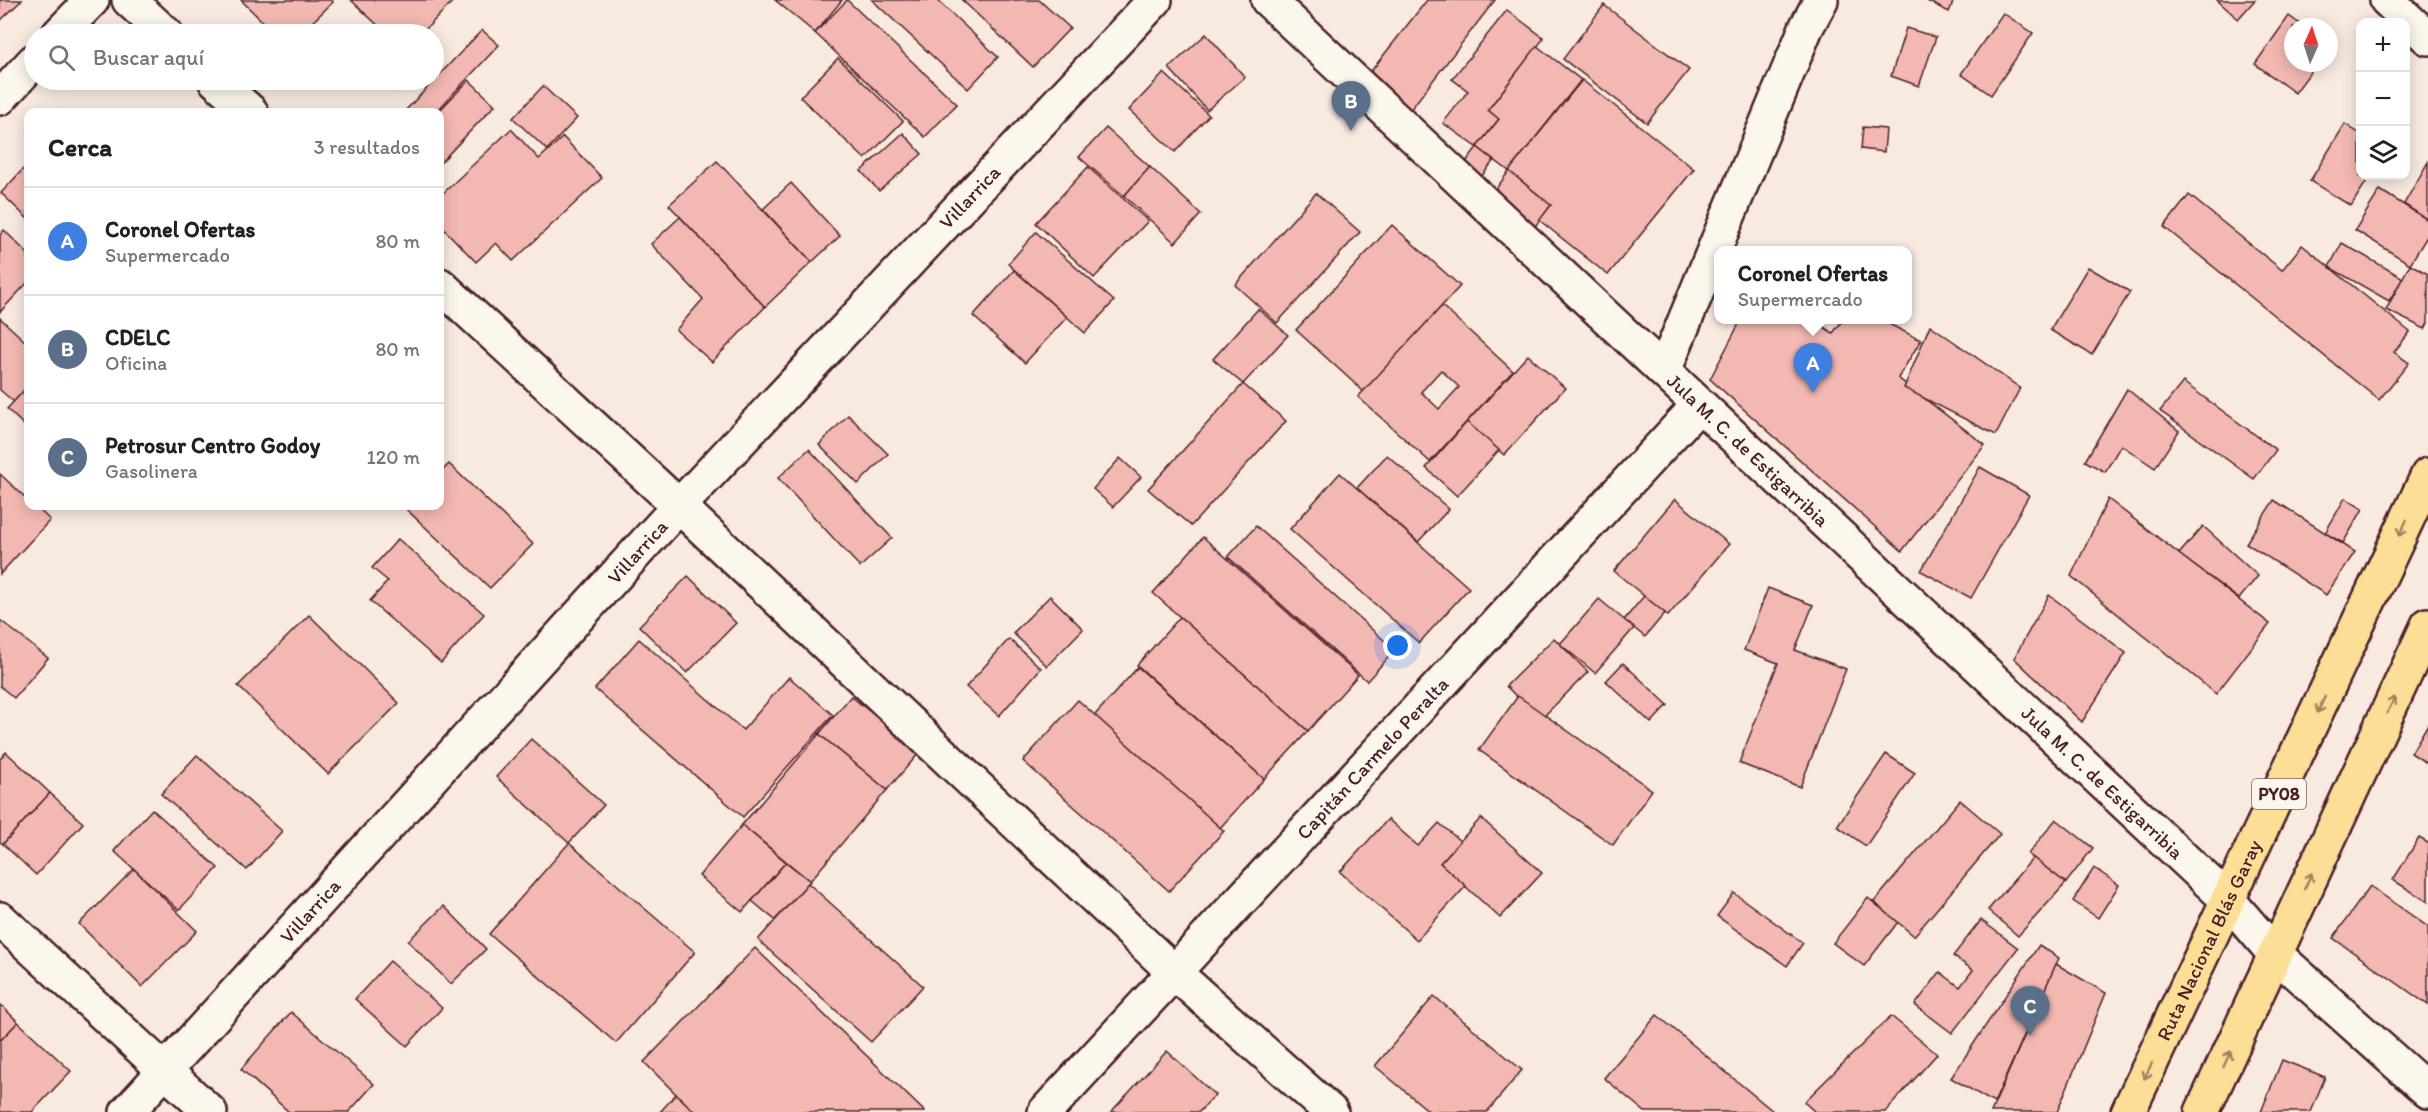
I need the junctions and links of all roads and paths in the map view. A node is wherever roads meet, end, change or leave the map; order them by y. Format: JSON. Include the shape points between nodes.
{"nodes":[{"id":1,"x":92,"y":0,"type":"edge"},
{"id":2,"x":129,"y":0,"type":"edge"},
{"id":3,"x":1155,"y":0,"type":"edge"},
{"id":4,"x":1268,"y":0,"type":"edge"},
{"id":5,"x":1821,"y":0,"type":"edge"},
{"id":6,"x":2387,"y":0,"type":"edge"},
{"id":7,"x":69,"y":24,"type":"edge"},
{"id":8,"x":155,"y":24,"type":"edge"},
{"id":9,"x":2428,"y":38,"type":"edge"},
{"id":10,"x":24,"y":72,"type":"edge"},
{"id":11,"x":226,"y":90,"type":"edge"},
{"id":12,"x":0,"y":98,"type":"edge"},
{"id":13,"x":246,"y":108,"type":"edge"},
{"id":14,"x":1716,"y":246,"type":"edge"},
{"id":15,"x":1714,"y":250,"type":"edge"},
{"id":16,"x":444,"y":289,"type":"edge"},
{"id":17,"x":1664,"y":371,"type":"junction"},
{"id":18,"x":1699,"y":405,"type":"junction"},
{"id":19,"x":2428,"y":475,"type":"edge"},
{"id":20,"x":679,"y":506,"type":"junction"},
{"id":21,"x":2428,"y":626,"type":"edge"},
{"id":22,"x":2229,"y":901,"type":"junction"},
{"id":23,"x":0,"y":919,"type":"edge"},
{"id":24,"x":2274,"y":953,"type":"junction"},
{"id":25,"x":1175,"y":973,"type":"junction"},
{"id":26,"x":165,"y":1071,"type":"junction"},
{"id":27,"x":2428,"y":1091,"type":"edge"},
{"id":28,"x":127,"y":1112,"type":"edge"},
{"id":29,"x":210,"y":1112,"type":"edge"},
{"id":30,"x":1045,"y":1112,"type":"edge"},
{"id":31,"x":1331,"y":1112,"type":"edge"},
{"id":32,"x":2128,"y":1112,"type":"edge"},
{"id":33,"x":2202,"y":1112,"type":"edge"}],
"edges":[{"from":1,"to":7,"type":"street"},
{"from":2,"to":8,"type":"street"},
{"from":3,"to":20,"type":"street","name":"Villarrica"},
{"from":4,"to":17,"type":"street","name":"Jula M. C. de Estigarribia"},
{"from":5,"to":14,"type":"street"},
{"from":6,"to":9,"type":"street"},
{"from":10,"to":12,"type":"street"},
{"from":11,"to":13,"type":"street"},
{"from":15,"to":17,"type":"street"},
{"from":16,"to":20,"type":"street"},
{"from":17,"to":18,"type":"street","name":"Jula M. C. de Estigarribia"},
{"from":18,"to":22,"type":"street","name":"Jula M. C. de Estigarribia"},
{"from":18,"to":25,"type":"street","name":"Capitán Carmelo Peralta"},
{"from":19,"to":22,"type":"highway","name":"Ruta Nacional Blás Garay","number":"PY08","one_way":true},
{"from":20,"to":25,"type":"street"},
{"from":20,"to":26,"type":"street","name":"Villarrica"},
{"from":24,"to":21,"type":"highway","one_way":true},
{"from":22,"to":24,"type":"street","name":"Jula M. C. de Estigarribia"},
{"from":22,"to":32,"type":"highway","name":"Ruta Nacional Blás Garay","number":"PY08","one_way":true},
{"from":23,"to":26,"type":"street"},
{"from":24,"to":27,"type":"street","name":"Jula M. C. de Estigarribia"},
{"from":33,"to":24,"type":"highway","one_way":true},
{"from":25,"to":30,"type":"street","name":"Capitán Carmelo Peralta"},
{"from":25,"to":31,"type":"street"},
{"from":26,"to":28,"type":"street","name":"Villarrica"},
{"from":26,"to":29,"type":"street"}]}
